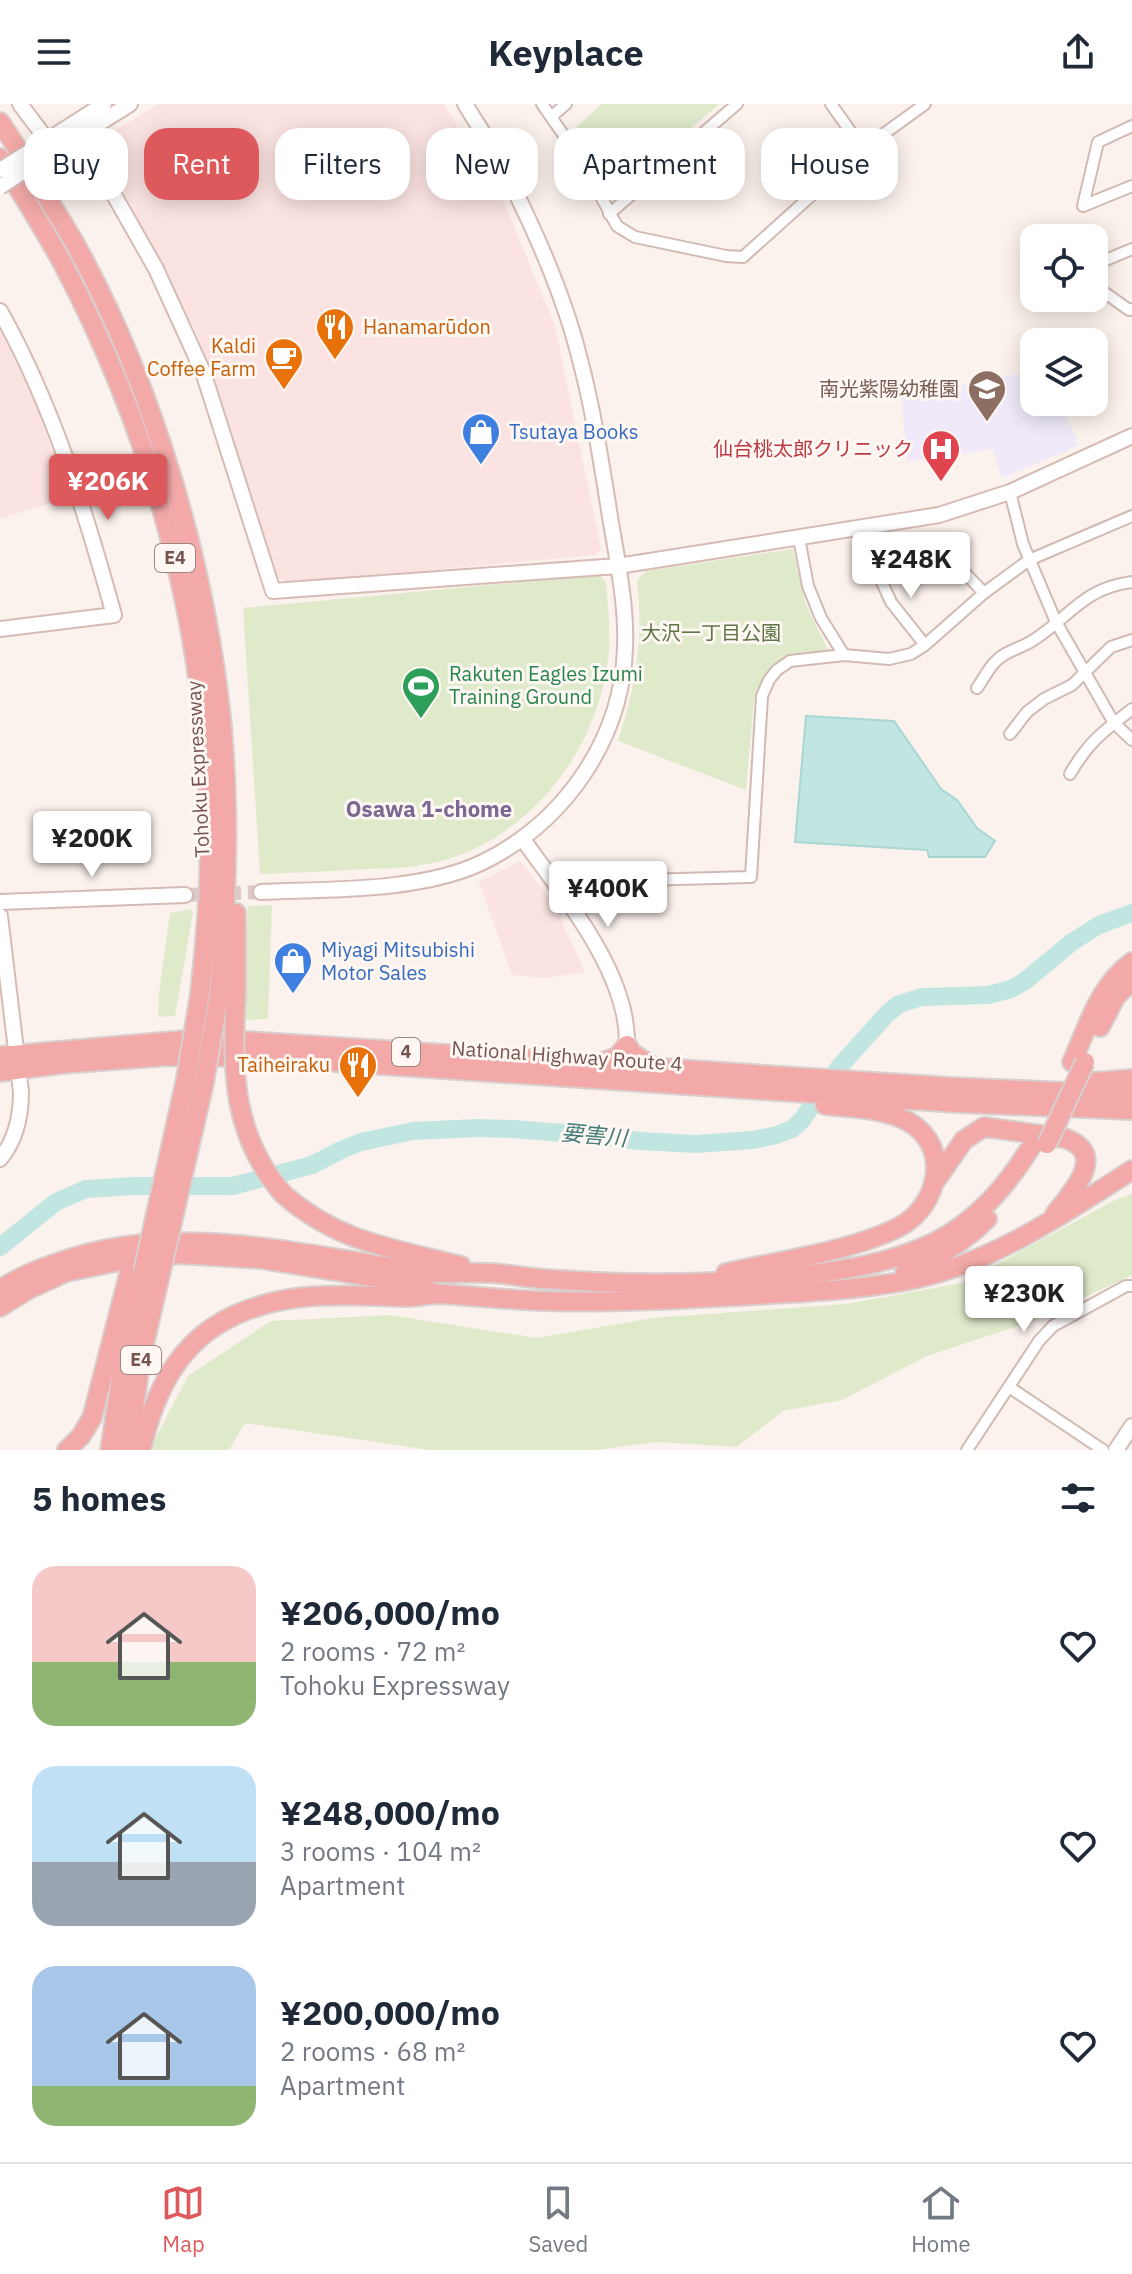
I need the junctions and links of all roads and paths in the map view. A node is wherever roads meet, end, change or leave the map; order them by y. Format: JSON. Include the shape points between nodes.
{"nodes":[{"id":1,"x":20,"y":104,"type":"edge"},
{"id":2,"x":104,"y":104,"type":"edge"},
{"id":3,"x":130,"y":104,"type":"edge"},
{"id":4,"x":465,"y":104,"type":"edge"},
{"id":5,"x":542,"y":104,"type":"edge"},
{"id":6,"x":566,"y":104,"type":"edge"},
{"id":7,"x":737,"y":104,"type":"edge"},
{"id":8,"x":831,"y":104,"type":"edge"},
{"id":9,"x":925,"y":104,"type":"edge"},
{"id":10,"x":551,"y":117,"type":"junction"},
{"id":11,"x":0,"y":122,"type":"edge"},
{"id":12,"x":1132,"y":126,"type":"edge"},
{"id":13,"x":34,"y":128,"type":"edge"},
{"id":14,"x":71,"y":128,"type":"edge"},
{"id":15,"x":91,"y":128,"type":"edge"},
{"id":16,"x":848,"y":128,"type":"edge"},
{"id":17,"x":892,"y":128,"type":"edge"},
{"id":18,"x":0,"y":158,"type":"edge"},
{"id":19,"x":24,"y":158,"type":"edge"},
{"id":20,"x":24,"y":166,"type":"edge"},
{"id":21,"x":0,"y":170,"type":"edge"},
{"id":22,"x":1132,"y":186,"type":"edge"},
{"id":23,"x":0,"y":187,"type":"edge"},
{"id":24,"x":117,"y":200,"type":"edge"},
{"id":25,"x":806,"y":200,"type":"edge"},
{"id":26,"x":609,"y":214,"type":"junction"},
{"id":27,"x":1132,"y":249,"type":"edge"},
{"id":28,"x":1108,"y":259,"type":"edge"},
{"id":29,"x":1108,"y":295,"type":"edge"},
{"id":30,"x":1132,"y":309,"type":"edge"},
{"id":31,"x":0,"y":311,"type":"edge"},
{"id":32,"x":1132,"y":436,"type":"edge"},
{"id":33,"x":1010,"y":492,"type":"junction"},
{"id":34,"x":1132,"y":516,"type":"edge"},
{"id":35,"x":799,"y":538,"type":"junction"},
{"id":36,"x":949,"y":556,"type":"dead end"},
{"id":37,"x":1029,"y":560,"type":"junction"},
{"id":38,"x":618,"y":566,"type":"junction"},
{"id":39,"x":875,"y":567,"type":"dead end"},
{"id":40,"x":1132,"y":582,"type":"edge"},
{"id":41,"x":984,"y":593,"type":"junction"},
{"id":42,"x":1056,"y":622,"type":"junction"},
{"id":43,"x":0,"y":629,"type":"edge"},
{"id":44,"x":1132,"y":640,"type":"edge"},
{"id":45,"x":925,"y":645,"type":"junction"},
{"id":46,"x":844,"y":655,"type":"junction"},
{"id":47,"x":1084,"y":674,"type":"junction"},
{"id":48,"x":977,"y":688,"type":"dead end"},
{"id":49,"x":1132,"y":709,"type":"edge"},
{"id":50,"x":1114,"y":723,"type":"junction"},
{"id":51,"x":1010,"y":734,"type":"dead end"},
{"id":52,"x":1132,"y":740,"type":"edge"},
{"id":53,"x":1070,"y":774,"type":"dead end"},
{"id":54,"x":522,"y":838,"type":"junction"},
{"id":55,"x":261,"y":892,"type":"tunnel mouth"},
{"id":56,"x":185,"y":895,"type":"tunnel mouth"},
{"id":57,"x":0,"y":902,"type":"edge"},
{"id":58,"x":572,"y":909,"type":"junction"},
{"id":59,"x":0,"y":916,"type":"edge"},
{"id":60,"x":1132,"y":962,"type":"edge"},
{"id":61,"x":1132,"y":981,"type":"edge"},
{"id":62,"x":218,"y":995,"type":"junction"},
{"id":63,"x":627,"y":1045,"type":"junction"},
{"id":64,"x":1078,"y":1062,"type":"junction"},
{"id":65,"x":9,"y":1063,"type":"edge"},
{"id":66,"x":597,"y":1064,"type":"junction"},
{"id":67,"x":661,"y":1068,"type":"junction"},
{"id":68,"x":1132,"y":1079,"type":"edge"},
{"id":69,"x":951,"y":1087,"type":"junction"},
{"id":70,"x":804,"y":1090,"type":"junction"},
{"id":71,"x":835,"y":1093,"type":"junction"},
{"id":72,"x":1132,"y":1095,"type":"edge"},
{"id":73,"x":1132,"y":1110,"type":"edge"},
{"id":74,"x":1040,"y":1143,"type":"junction"},
{"id":75,"x":0,"y":1159,"type":"edge"},
{"id":76,"x":1132,"y":1170,"type":"edge"},
{"id":77,"x":936,"y":1180,"type":"junction"},
{"id":78,"x":1049,"y":1223,"type":"junction"},
{"id":79,"x":145,"y":1271,"type":"junction"},
{"id":80,"x":491,"y":1273,"type":"junction"},
{"id":81,"x":685,"y":1284,"type":"junction"},
{"id":82,"x":1132,"y":1286,"type":"edge"},
{"id":83,"x":0,"y":1290,"type":"edge"},
{"id":84,"x":832,"y":1290,"type":"junction"},
{"id":85,"x":437,"y":1294,"type":"junction"},
{"id":86,"x":0,"y":1307,"type":"edge"},
{"id":87,"x":1009,"y":1387,"type":"junction"},
{"id":88,"x":1132,"y":1426,"type":"edge"},
{"id":89,"x":67,"y":1450,"type":"edge"},
{"id":90,"x":110,"y":1450,"type":"edge"},
{"id":91,"x":128,"y":1450,"type":"edge"},
{"id":92,"x":141,"y":1450,"type":"edge"},
{"id":93,"x":967,"y":1450,"type":"edge"},
{"id":94,"x":1103,"y":1450,"type":"edge"},
{"id":95,"x":1116,"y":1450,"type":"edge"}],
"edges":[{"from":1,"to":13,"type":"street"},
{"from":2,"to":14,"type":"street"},
{"from":3,"to":15,"type":"street"},
{"from":4,"to":38,"type":"street","via":[[504,169],[562,303],[596,431]]},
{"from":5,"to":10,"type":"street"},
{"from":6,"to":10,"type":"street"},
{"from":7,"to":26,"type":"street"},
{"from":8,"to":16,"type":"street"},
{"from":9,"to":17,"type":"street"},
{"from":10,"to":26,"type":"street"},
{"from":11,"to":62,"type":"highway","name":"Tohoku Expressway","number":"E4","via":[[79,250],[130,360],[186,530],[221,719],[226,839]]},
{"from":12,"to":22,"type":"street","via":[[1098,142],[1083,206]]},
{"from":18,"to":62,"type":"highway","name":"Tohoku Expressway","number":"E4","via":[[61,261],[112,370],[152,474],[179,574],[206,753]]},
{"from":19,"to":21,"type":"street","bridge":true},
{"from":20,"to":23,"type":"street","bridge":true},
{"from":24,"to":38,"type":"street","via":[[156,269],[203,372],[273,591]]},
{"from":25,"to":26,"type":"street","via":[[743,257],[635,237]]},
{"from":27,"to":28,"type":"street"},
{"from":29,"to":30,"type":"street"},
{"from":31,"to":43,"type":"street","via":[[50,417],[89,524],[114,615]]},
{"from":32,"to":33,"type":"street"},
{"from":33,"to":35,"type":"street","via":[[939,515]]},
{"from":33,"to":37,"type":"street"},
{"from":34,"to":37,"type":"street"},
{"from":35,"to":38,"type":"street"},
{"from":35,"to":46,"type":"street","via":[[808,586]]},
{"from":36,"to":41,"type":"street"},
{"from":37,"to":41,"type":"street"},
{"from":37,"to":42,"type":"street"},
{"from":38,"to":54,"type":"street","via":[[625,647],[610,722],[574,788]]},
{"from":39,"to":45,"type":"street","via":[[891,602]]},
{"from":40,"to":42,"type":"street","via":[[1086,597]]},
{"from":41,"to":45,"type":"street"},
{"from":42,"to":47,"type":"street"},
{"from":42,"to":48,"type":"street","via":[[1008,651]]},
{"from":44,"to":47,"type":"street","via":[[1111,647]]},
{"from":45,"to":46,"type":"street","via":[[889,659]]},
{"from":46,"to":58,"type":"street","via":[[790,661],[765,688],[751,877],[619,884]]},
{"from":47,"to":50,"type":"street"},
{"from":47,"to":51,"type":"street","via":[[1027,712]]},
{"from":49,"to":50,"type":"street"},
{"from":50,"to":52,"type":"street"},
{"from":50,"to":53,"type":"street","via":[[1089,744]]},
{"from":54,"to":55,"type":"street","via":[[481,863],[418,882]]},
{"from":54,"to":58,"type":"street"},
{"from":56,"to":57,"type":"street"},
{"from":58,"to":63,"type":"street","via":[[608,965]]},
{"from":59,"to":65,"type":"street"},
{"from":60,"to":64,"type":"highway","via":[[1101,996]]},
{"from":61,"to":64,"type":"highway","via":[[1116,996]]},
{"from":62,"to":79,"type":"highway","name":"Tohoku Expressway","number":"E4","bridge":true,"via":[[204,1083]]},
{"from":62,"to":79,"type":"highway","name":"Tohoku Expressway","number":"E4","bridge":true,"via":[[186,1079]]},
{"from":62,"to":80,"type":"highway","bridge":true,"via":[[248,1140],[283,1194],[324,1224],[369,1244]]},
{"from":63,"to":66,"type":"highway","via":[[617,1057]]},
{"from":63,"to":67,"type":"highway","via":[[643,1061]]},
{"from":64,"to":74,"type":"highway"},
{"from":65,"to":66,"type":"highway","name":"National Highway Route 4","number":"4","via":[[186,1040]]},
{"from":65,"to":70,"type":"highway","name":"National Highway Route 4","number":"4","via":[[260,1057]]},
{"from":65,"to":75,"type":"street","via":[[21,1092],[21,1114]]},
{"from":66,"to":67,"type":"highway","name":"National Highway Route 4","number":"4"},
{"from":67,"to":70,"type":"highway","name":"National Highway Route 4","number":"4"},
{"from":68,"to":69,"type":"highway"},
{"from":69,"to":71,"type":"highway","name":"National Highway Route 4","number":"4"},
{"from":69,"to":72,"type":"highway","name":"National Highway Route 4","number":"4"},
{"from":70,"to":71,"type":"highway"},
{"from":70,"to":71,"type":"highway","name":"National Highway Route 4","number":"4"},
{"from":71,"to":73,"type":"highway","name":"National Highway Route 4","number":"4"},
{"from":71,"to":77,"type":"highway","via":[[911,1123],[933,1148]]},
{"from":74,"to":81,"type":"highway","via":[[993,1198],[933,1243],[880,1262],[829,1272]]},
{"from":74,"to":84,"type":"highway","via":[[1024,1177],[966,1238],[908,1271]]},
{"from":76,"to":78,"type":"highway"},
{"from":77,"to":78,"type":"highway","via":[[964,1140],[984,1127],[1074,1141],[1085,1149],[1085,1167]]},
{"from":77,"to":81,"type":"highway","via":[[926,1201],[900,1226],[828,1250]]},
{"from":78,"to":84,"type":"highway","via":[[959,1266],[907,1280]]},
{"from":79,"to":89,"type":"highway","via":[[92,1418]]},
{"from":79,"to":90,"type":"highway","name":"Tohoku Expressway","number":"E4"},
{"from":79,"to":91,"type":"highway","name":"Tohoku Expressway","number":"E4","via":[[141,1358]]},
{"from":80,"to":81,"type":"highway"},
{"from":80,"to":83,"type":"highway","via":[[425,1272],[272,1247],[178,1242],[92,1251]]},
{"from":82,"to":87,"type":"street","via":[[1053,1326]]},
{"from":84,"to":85,"type":"highway","via":[[601,1301]]},
{"from":85,"to":86,"type":"highway","via":[[410,1283],[261,1259],[179,1254],[66,1272]]},
{"from":85,"to":92,"type":"highway","via":[[292,1298],[232,1317],[182,1354],[155,1403]]},
{"from":87,"to":93,"type":"street"},
{"from":87,"to":94,"type":"street"},
{"from":88,"to":95,"type":"street"}]}
